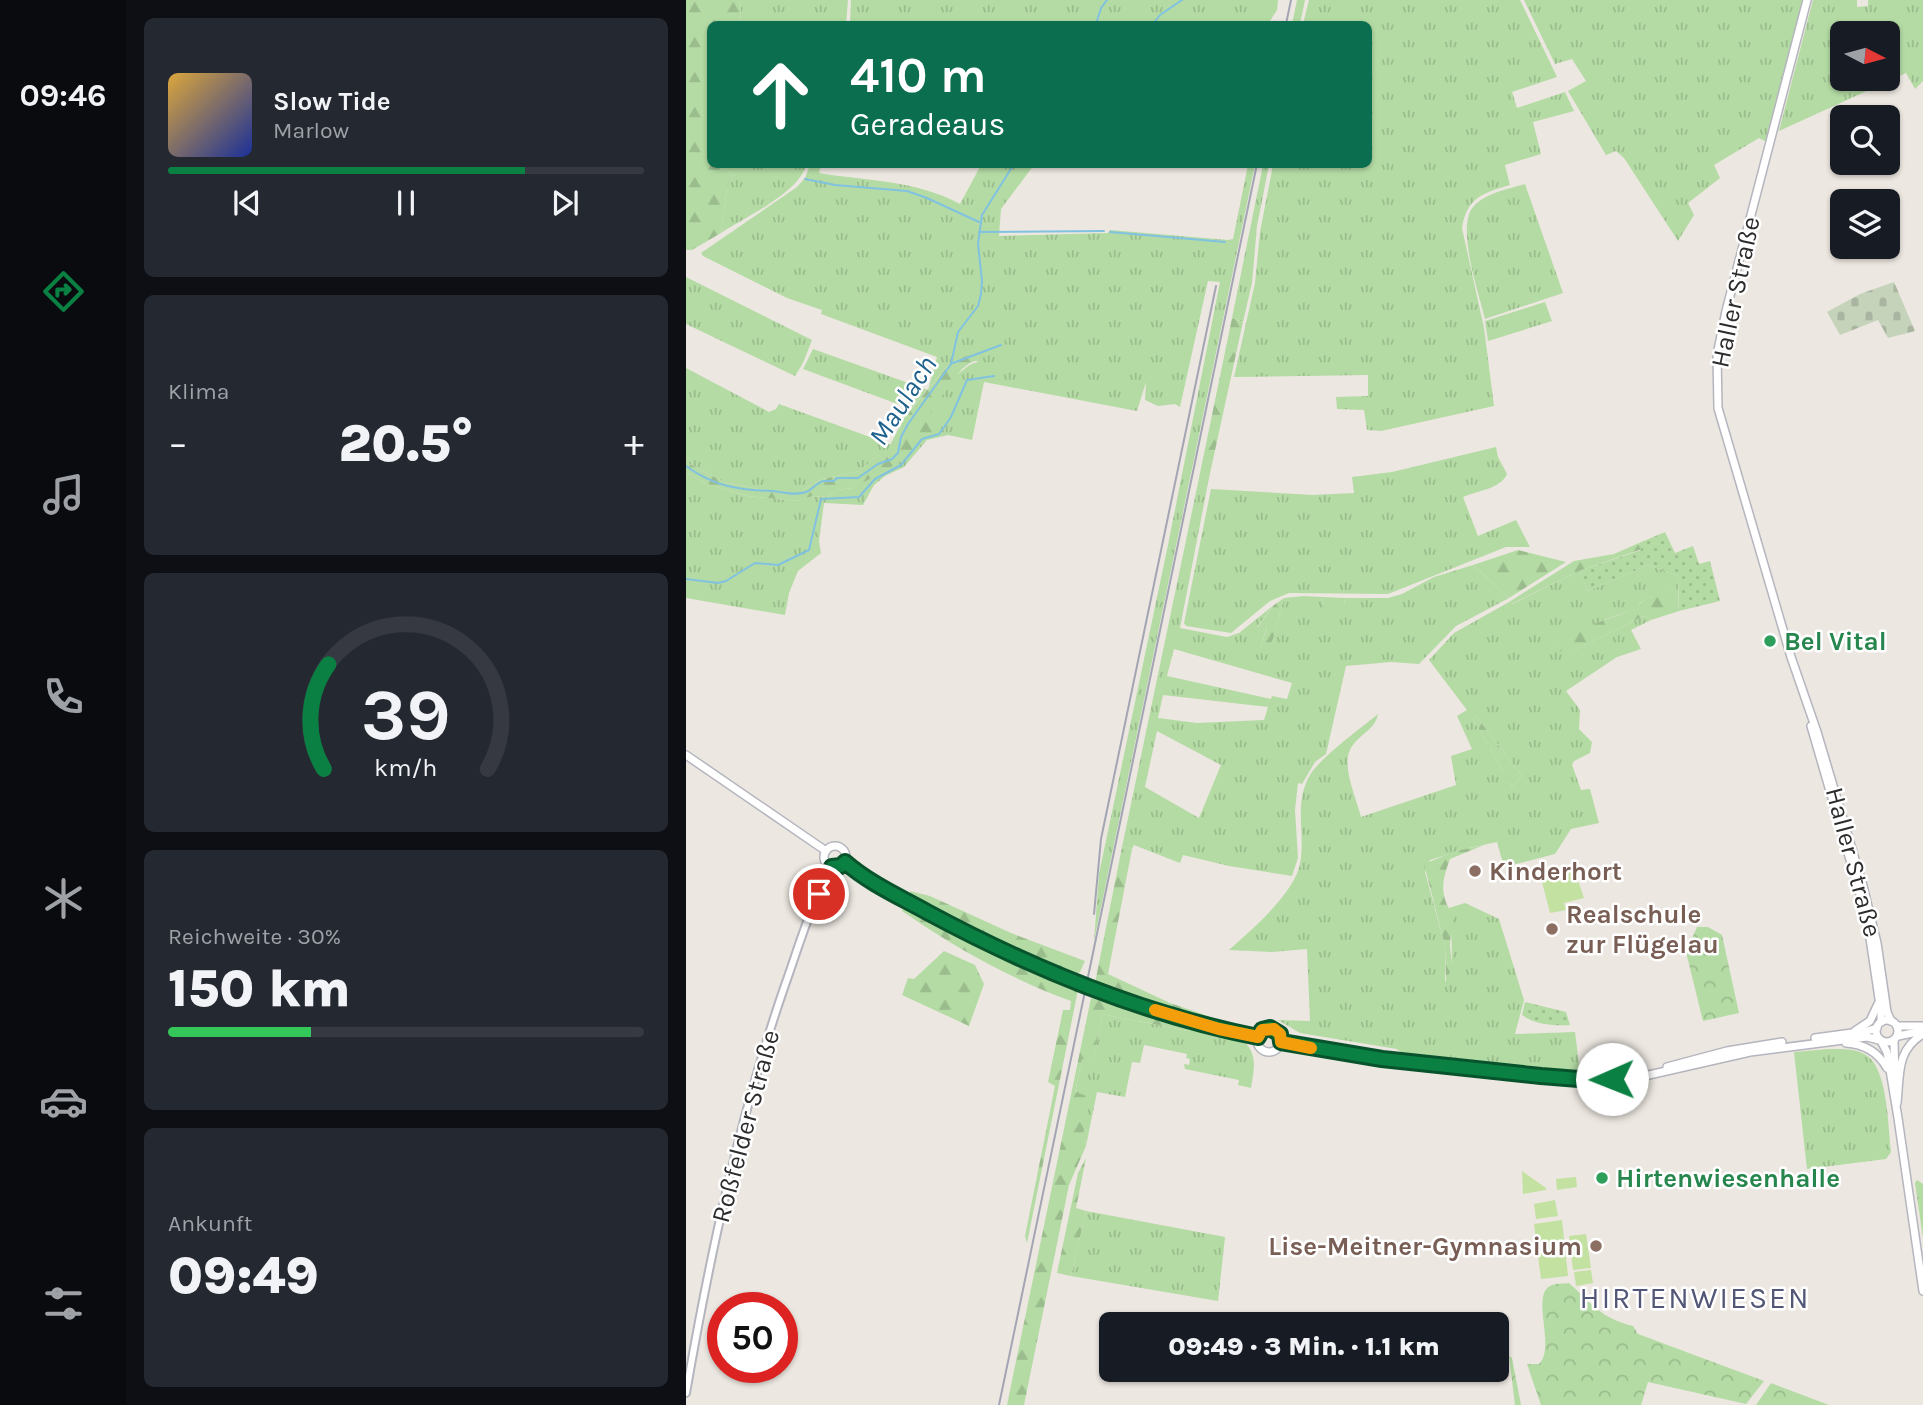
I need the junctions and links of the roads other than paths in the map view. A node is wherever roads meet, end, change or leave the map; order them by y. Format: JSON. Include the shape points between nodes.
{"nodes":[{"id":1,"x":1807,"y":0,"type":"edge"},
{"id":2,"x":1806,"y":705,"type":"junction"},
{"id":3,"x":686,"y":755,"type":"edge"},
{"id":4,"x":826,"y":851,"type":"junction"},
{"id":5,"x":845,"y":862,"type":"junction"},
{"id":6,"x":832,"y":867,"type":"junction"},
{"id":7,"x":1880,"y":998,"type":"junction"},
{"id":8,"x":1894,"y":1023,"type":"junction"},
{"id":9,"x":1879,"y":1025,"type":"junction"},
{"id":10,"x":1923,"y":1030,"type":"edge"},
{"id":11,"x":1848,"y":1034,"type":"junction"},
{"id":12,"x":1258,"y":1037,"type":"junction"},
{"id":13,"x":1896,"y":1038,"type":"junction"},
{"id":14,"x":1880,"y":1040,"type":"junction"},
{"id":15,"x":1281,"y":1042,"type":"junction"},
{"id":16,"x":1828,"y":1042,"type":"junction"},
{"id":17,"x":1890,"y":1074,"type":"junction"},
{"id":18,"x":1626,"y":1078,"type":"junction"},
{"id":19,"x":1897,"y":1103,"type":"junction"},
{"id":20,"x":1898,"y":1118,"type":"junction"},
{"id":21,"x":1923,"y":1292,"type":"edge"},
{"id":22,"x":686,"y":1393,"type":"edge"}],
"edges":[{"from":1,"to":2,"type":"main road","name":"Haller Straße","via":[[1721,335],[1716,386],[1731,455]]},
{"from":2,"to":7,"type":"main road","name":"Haller Straße","via":[[1867,918]]},
{"from":2,"to":8,"type":"main road","name":"Haller Straße","via":[[1866,896],[1887,1012]]},
{"from":3,"to":4,"type":"main road"},
{"from":4,"to":5,"type":"main road","via":[[842,848]]},
{"from":4,"to":6,"type":"main road","via":[[826,862]]},
{"from":5,"to":6,"type":"main road"},
{"from":5,"to":12,"type":"main road","bridge":true,"via":[[876,884],[1000,950],[1103,993]]},
{"from":6,"to":22,"type":"street","name":"Roßfelder Straße","via":[[804,931],[754,1086],[726,1192]]},
{"from":7,"to":9,"type":"main road","name":"Haller Straße"},
{"from":7,"to":11,"type":"main road","via":[[1870,1021]]},
{"from":8,"to":9,"type":"main road"},
{"from":8,"to":10,"type":"main road"},
{"from":8,"to":13,"type":"main road","name":"Haller Straße"},
{"from":9,"to":11,"type":"main road"},
{"from":9,"to":14,"type":"main road","name":"Haller Straße"},
{"from":10,"to":13,"type":"main road"},
{"from":10,"to":19,"type":"main road","via":[[1899,1066]]},
{"from":11,"to":18,"type":"main road","via":[[1736,1049]]},
{"from":12,"to":15,"type":"main road","via":[[1262,1030],[1274,1029]]},
{"from":12,"to":15,"type":"main road","via":[[1260,1048],[1267,1052]]},
{"from":13,"to":14,"type":"main road","via":[[1888,1043]]},
{"from":13,"to":19,"type":"main road","via":[[1892,1051]]},
{"from":14,"to":16,"type":"main road"},
{"from":14,"to":17,"type":"main road"},
{"from":15,"to":18,"type":"main road","via":[[1382,1059],[1553,1077]]},
{"from":16,"to":17,"type":"main road","via":[[1866,1047]]},
{"from":16,"to":18,"type":"main road","via":[[1750,1052]]},
{"from":17,"to":20,"type":"main road"},
{"from":19,"to":20,"type":"main road"},
{"from":20,"to":21,"type":"main road"}]}
